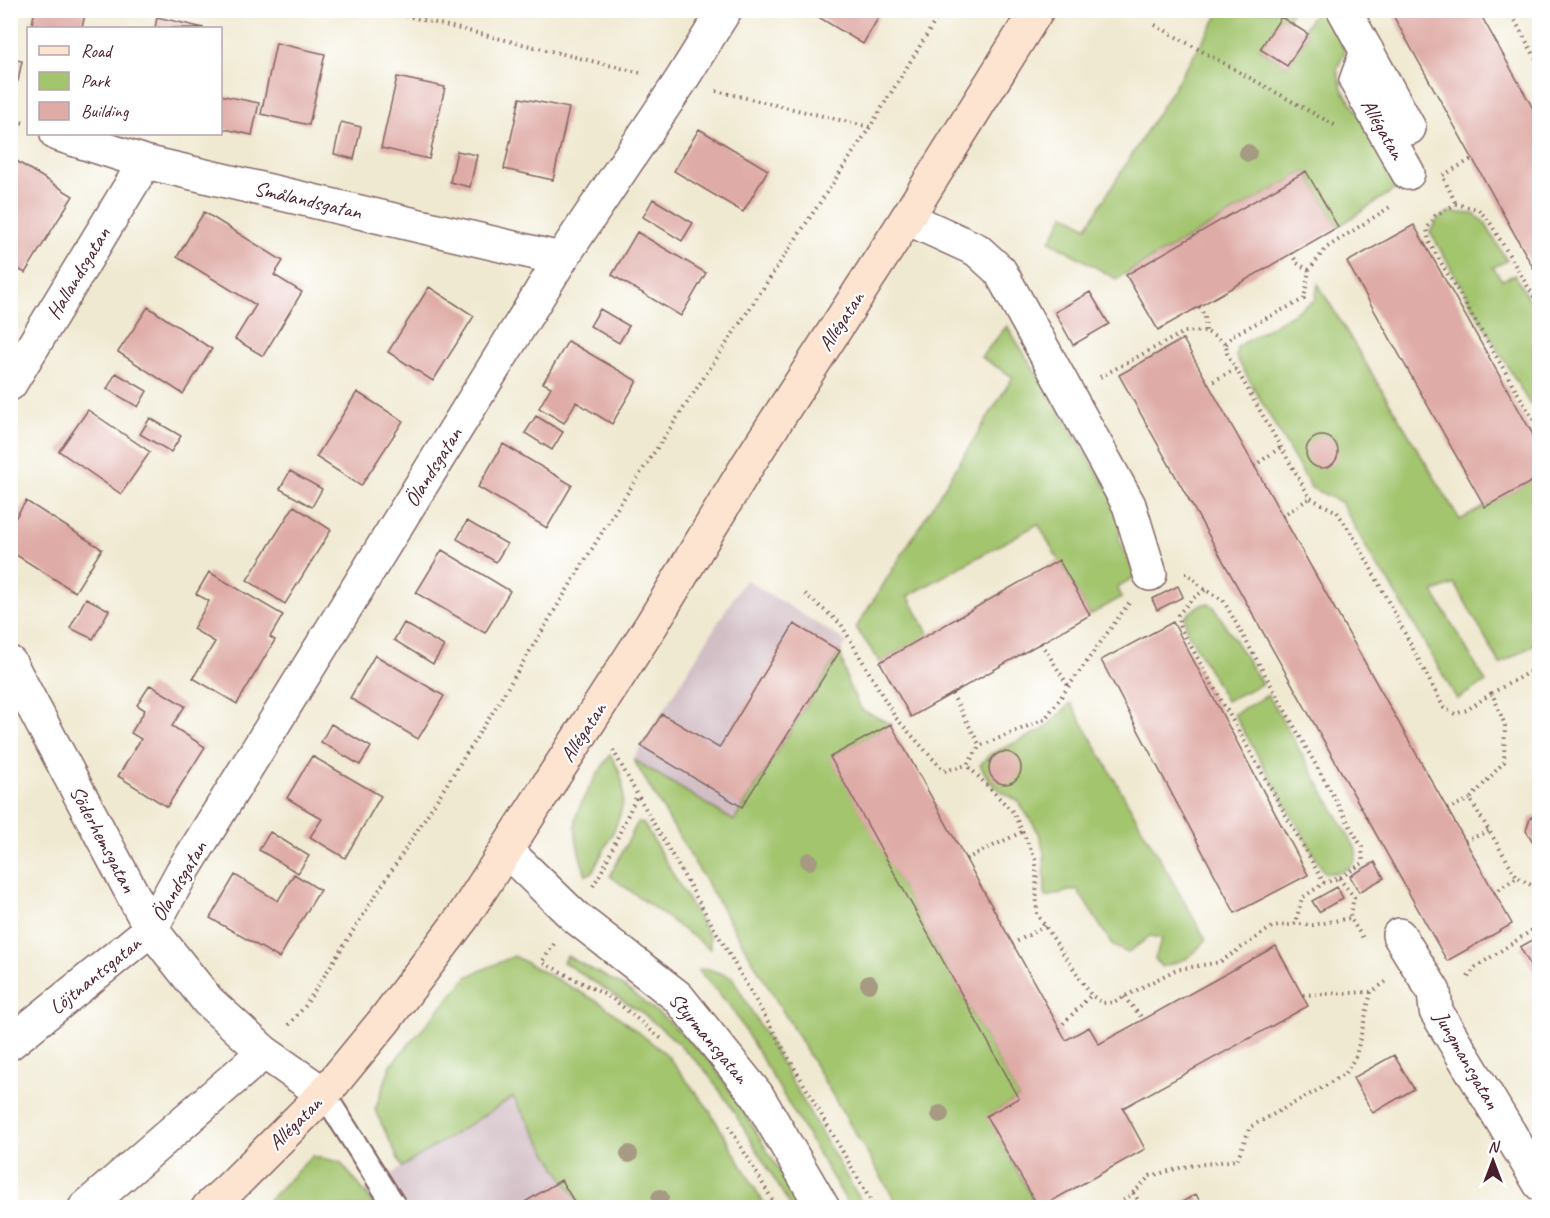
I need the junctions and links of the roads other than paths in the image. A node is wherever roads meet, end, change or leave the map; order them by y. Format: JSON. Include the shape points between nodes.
{"nodes":[{"id":1,"x":725,"y":10,"type":"edge"},
{"id":2,"x":1037,"y":10,"type":"edge"},
{"id":3,"x":1344,"y":10,"type":"edge"},
{"id":4,"x":1367,"y":51,"type":"junction"},
{"id":5,"x":1409,"y":128,"type":"dead end"},
{"id":6,"x":60,"y":135,"type":"edge"},
{"id":7,"x":145,"y":162,"type":"junction"},
{"id":8,"x":1406,"y":186,"type":"road end"},
{"id":9,"x":907,"y":218,"type":"junction"},
{"id":10,"x":561,"y":259,"type":"junction"},
{"id":11,"x":10,"y":384,"type":"edge"},
{"id":12,"x":1150,"y":574,"type":"road end"},
{"id":13,"x":15,"y":683,"type":"edge"},
{"id":14,"x":507,"y":851,"type":"junction"},
{"id":15,"x":151,"y":930,"type":"junction"},
{"id":16,"x":1399,"y":935,"type":"dead end"},
{"id":17,"x":10,"y":1043,"type":"edge"},
{"id":18,"x":264,"y":1052,"type":"junction"},
{"id":19,"x":324,"y":1094,"type":"junction"},
{"id":20,"x":1539,"y":1184,"type":"edge"},
{"id":21,"x":85,"y":1208,"type":"edge"},
{"id":22,"x":208,"y":1208,"type":"edge"},
{"id":23,"x":396,"y":1208,"type":"edge"},
{"id":24,"x":824,"y":1208,"type":"edge"}],
"edges":[{"from":1,"to":10,"type":"street","name":"Ölandsgatan"},
{"from":2,"to":9,"type":"street","name":"Allégatan"},
{"from":3,"to":4,"type":"street","name":"Allégatan"},
{"from":4,"to":5,"type":"street","name":"Allégatan"},
{"from":4,"to":8,"type":"street","name":"Allégatan","via":[[1356,81]]},
{"from":6,"to":7,"type":"street","name":"Smålandsgatan"},
{"from":7,"to":10,"type":"street","name":"Smålandsgatan"},
{"from":7,"to":11,"type":"street","name":"Hallandsgatan"},
{"from":9,"to":12,"type":"street","via":[[976,250],[1000,271],[1129,505]]},
{"from":9,"to":14,"type":"street","name":"Allégatan"},
{"from":10,"to":15,"type":"street","name":"Ölandsgatan","via":[[182,872]]},
{"from":13,"to":15,"type":"street","name":"Söderhemsgatan"},
{"from":14,"to":19,"type":"street","name":"Allégatan","via":[[438,951]]},
{"from":14,"to":24,"type":"street","name":"Styrmansgatan","via":[[574,916],[678,997],[757,1095]]},
{"from":15,"to":17,"type":"street","name":"Löjtnantsgatan"},
{"from":15,"to":18,"type":"street","name":"Söderhemsgatan","via":[[208,1001]]},
{"from":16,"to":20,"type":"street","name":"Jungmansgatan","via":[[1434,992],[1436,1011]]},
{"from":18,"to":19,"type":"street","name":"Söderhemsgatan"},
{"from":18,"to":21,"type":"street"},
{"from":19,"to":22,"type":"street","name":"Allégatan"},
{"from":19,"to":23,"type":"lane"}]}
